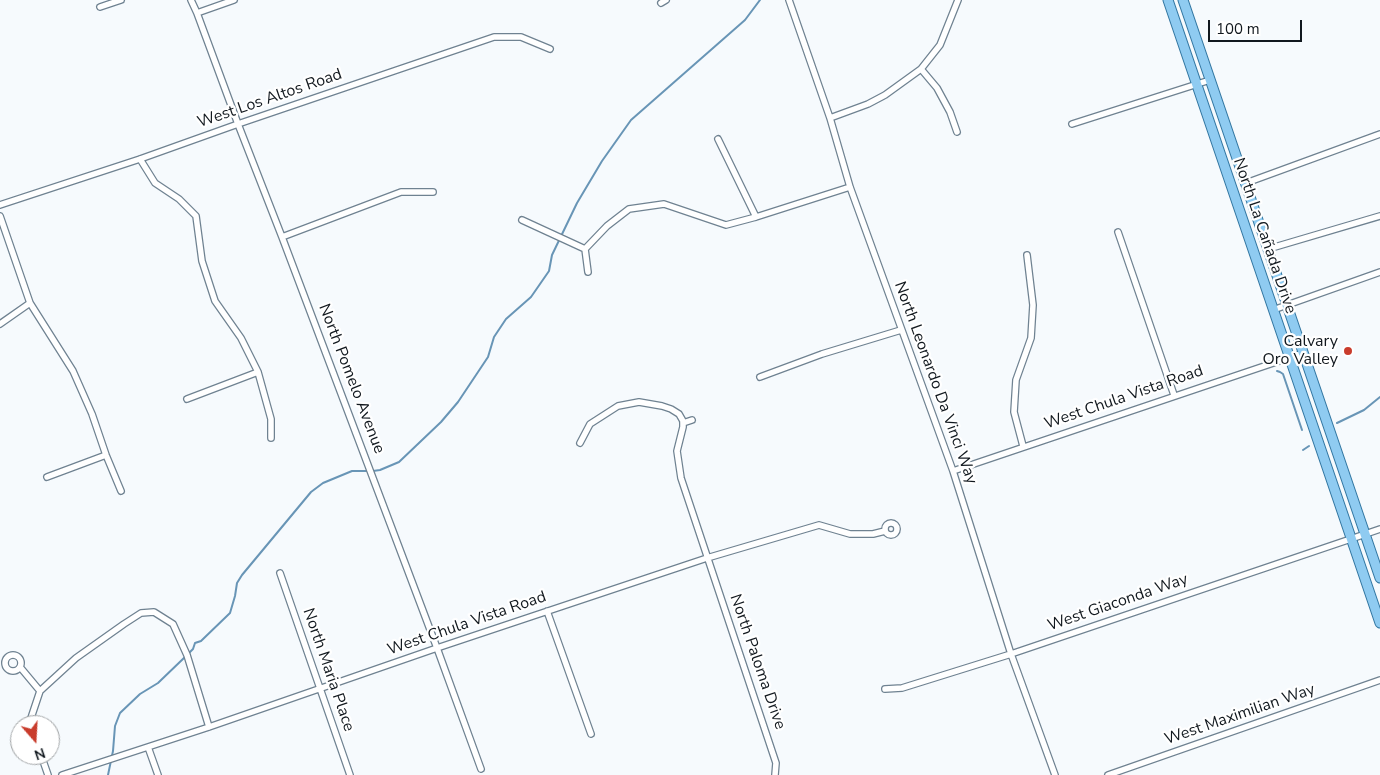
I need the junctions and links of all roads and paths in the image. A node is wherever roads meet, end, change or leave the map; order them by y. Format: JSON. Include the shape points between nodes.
{"nodes":[{"id":1,"x":120,"y":0,"type":"edge"},
{"id":2,"x":191,"y":0,"type":"edge"},
{"id":3,"x":234,"y":0,"type":"edge"},
{"id":4,"x":789,"y":0,"type":"edge"},
{"id":5,"x":958,"y":0,"type":"edge"},
{"id":6,"x":1168,"y":0,"type":"edge"},
{"id":7,"x":1183,"y":0,"type":"edge"},
{"id":8,"x":100,"y":7,"type":"dead end"},
{"id":9,"x":197,"y":13,"type":"junction"},
{"id":10,"x":550,"y":49,"type":"dead end"},
{"id":11,"x":921,"y":69,"type":"junction"},
{"id":12,"x":1210,"y":80,"type":"junction"},
{"id":13,"x":1197,"y":85,"type":"junction"},
{"id":14,"x":830,"y":118,"type":"junction"},
{"id":15,"x":238,"y":124,"type":"junction"},
{"id":16,"x":1072,"y":124,"type":"dead end"},
{"id":17,"x":957,"y":132,"type":"dead end"},
{"id":18,"x":1380,"y":134,"type":"edge"},
{"id":19,"x":718,"y":139,"type":"dead end"},
{"id":20,"x":140,"y":159,"type":"junction"},
{"id":21,"x":1246,"y":183,"type":"junction"},
{"id":22,"x":850,"y":187,"type":"junction"},
{"id":23,"x":433,"y":192,"type":"dead end"},
{"id":24,"x":0,"y":205,"type":"edge"},
{"id":25,"x":0,"y":216,"type":"edge"},
{"id":26,"x":1380,"y":216,"type":"edge"},
{"id":27,"x":756,"y":217,"type":"junction"},
{"id":28,"x":522,"y":220,"type":"dead end"},
{"id":29,"x":1118,"y":232,"type":"dead end"},
{"id":30,"x":282,"y":237,"type":"junction"},
{"id":31,"x":585,"y":249,"type":"junction"},
{"id":32,"x":1268,"y":249,"type":"junction"},
{"id":33,"x":1027,"y":254,"type":"dead end"},
{"id":34,"x":588,"y":272,"type":"dead end"},
{"id":35,"x":1380,"y":272,"type":"edge"},
{"id":36,"x":30,"y":303,"type":"junction"},
{"id":37,"x":1287,"y":305,"type":"junction"},
{"id":38,"x":1274,"y":310,"type":"junction"},
{"id":39,"x":0,"y":324,"type":"edge"},
{"id":40,"x":901,"y":330,"type":"junction"},
{"id":41,"x":1303,"y":353,"type":"junction"},
{"id":42,"x":1290,"y":358,"type":"junction"},
{"id":43,"x":258,"y":372,"type":"junction"},
{"id":44,"x":760,"y":377,"type":"dead end"},
{"id":45,"x":1174,"y":395,"type":"junction"},
{"id":46,"x":187,"y":399,"type":"dead end"},
{"id":47,"x":692,"y":420,"type":"dead end"},
{"id":48,"x":683,"y":423,"type":"junction"},
{"id":49,"x":271,"y":438,"type":"dead end"},
{"id":50,"x":580,"y":443,"type":"dead end"},
{"id":51,"x":1023,"y":446,"type":"junction"},
{"id":52,"x":106,"y":455,"type":"junction"},
{"id":53,"x":953,"y":471,"type":"junction"},
{"id":54,"x":47,"y":477,"type":"dead end"},
{"id":55,"x":121,"y":491,"type":"dead end"},
{"id":56,"x":1380,"y":529,"type":"edge"},
{"id":57,"x":885,"y":531,"type":"dead end"},
{"id":58,"x":1358,"y":536,"type":"junction"},
{"id":59,"x":707,"y":558,"type":"junction"},
{"id":60,"x":280,"y":573,"type":"dead end"},
{"id":61,"x":1380,"y":578,"type":"edge"},
{"id":62,"x":548,"y":611,"type":"junction"},
{"id":63,"x":1380,"y":624,"type":"edge"},
{"id":64,"x":438,"y":648,"type":"junction"},
{"id":65,"x":1011,"y":654,"type":"junction"},
{"id":66,"x":20,"y":667,"type":"dead end"},
{"id":67,"x":1380,"y":680,"type":"edge"},
{"id":68,"x":320,"y":689,"type":"junction"},
{"id":69,"x":886,"y":689,"type":"dead end"},
{"id":70,"x":40,"y":691,"type":"junction"},
{"id":71,"x":32,"y":715,"type":"edge"},
{"id":72,"x":209,"y":727,"type":"junction"},
{"id":73,"x":591,"y":734,"type":"dead end"},
{"id":74,"x":148,"y":747,"type":"junction"},
{"id":75,"x":481,"y":769,"type":"dead end"},
{"id":76,"x":62,"y":775,"type":"edge"},
{"id":77,"x":158,"y":775,"type":"edge"},
{"id":78,"x":350,"y":775,"type":"edge"},
{"id":79,"x":775,"y":775,"type":"edge"},
{"id":80,"x":1055,"y":775,"type":"edge"},
{"id":81,"x":1108,"y":775,"type":"edge"}],
"edges":[{"from":1,"to":8,"type":"street"},
{"from":2,"to":9,"type":"street","name":"North Pomelo Avenue"},
{"from":3,"to":9,"type":"street"},
{"from":4,"to":14,"type":"street","name":"North Leonardo Da Vinci Way"},
{"from":5,"to":11,"type":"street","via":[[940,45]]},
{"from":6,"to":13,"type":"main road","name":"North La Cañada Drive"},
{"from":7,"to":12,"type":"main road","name":"North La Cañada Drive"},
{"from":9,"to":15,"type":"street","name":"North Pomelo Avenue"},
{"from":10,"to":15,"type":"street","name":"West Los Altos Road","via":[[521,37],[494,38]]},
{"from":11,"to":14,"type":"street","via":[[877,100]]},
{"from":11,"to":17,"type":"street","via":[[937,88]]},
{"from":12,"to":13,"type":"street"},
{"from":12,"to":21,"type":"main road","name":"North La Cañada Drive"},
{"from":13,"to":16,"type":"street"},
{"from":13,"to":38,"type":"main road","name":"North La Cañada Drive"},
{"from":14,"to":22,"type":"street","name":"North Leonardo Da Vinci Way"},
{"from":15,"to":20,"type":"street","name":"West Los Altos Road"},
{"from":15,"to":30,"type":"street","name":"North Pomelo Avenue"},
{"from":18,"to":21,"type":"street"},
{"from":19,"to":27,"type":"street"},
{"from":20,"to":24,"type":"street","name":"West Los Altos Road"},
{"from":20,"to":43,"type":"street","via":[[155,183],[179,199],[196,216],[202,261],[215,301],[241,338]]},
{"from":21,"to":32,"type":"main road","name":"North La Cañada Drive"},
{"from":22,"to":27,"type":"street"},
{"from":22,"to":40,"type":"street","name":"North Leonardo Da Vinci Way"},
{"from":23,"to":30,"type":"street","via":[[400,192]]},
{"from":25,"to":36,"type":"street"},
{"from":26,"to":32,"type":"street"},
{"from":27,"to":31,"type":"street","via":[[726,225],[664,204],[629,209]]},
{"from":28,"to":31,"type":"street"},
{"from":29,"to":45,"type":"street"},
{"from":30,"to":64,"type":"street","name":"North Pomelo Avenue"},
{"from":31,"to":34,"type":"street"},
{"from":32,"to":37,"type":"main road","name":"North La Cañada Drive"},
{"from":33,"to":51,"type":"street","via":[[1033,305],[1031,338],[1016,380],[1014,412]]},
{"from":35,"to":37,"type":"street"},
{"from":36,"to":39,"type":"street"},
{"from":36,"to":52,"type":"street","via":[[73,372]]},
{"from":37,"to":38,"type":"street"},
{"from":37,"to":41,"type":"main road","name":"North La Cañada Drive"},
{"from":38,"to":42,"type":"main road","name":"North La Cañada Drive"},
{"from":40,"to":44,"type":"street"},
{"from":40,"to":53,"type":"street","name":"North Leonardo Da Vinci Way"},
{"from":41,"to":42,"type":"street","name":"West Chula Vista Road"},
{"from":41,"to":58,"type":"main road","name":"North La Cañada Drive"},
{"from":42,"to":45,"type":"street","name":"West Chula Vista Road"},
{"from":42,"to":58,"type":"main road","name":"North La Cañada Drive"},
{"from":43,"to":46,"type":"street"},
{"from":43,"to":49,"type":"street","via":[[271,419]]},
{"from":45,"to":51,"type":"street","name":"West Chula Vista Road"},
{"from":47,"to":48,"type":"street"},
{"from":48,"to":50,"type":"street","via":[[679,414],[662,406],[639,402],[618,406],[590,424]]},
{"from":48,"to":59,"type":"street","name":"North Paloma Drive","via":[[677,451],[681,478]]},
{"from":51,"to":53,"type":"street","name":"West Chula Vista Road"},
{"from":52,"to":54,"type":"street"},
{"from":52,"to":55,"type":"street"},
{"from":53,"to":65,"type":"street","name":"North Leonardo Da Vinci Way"},
{"from":56,"to":58,"type":"street","name":"West Giaconda Way"},
{"from":57,"to":59,"type":"street","name":"West Chula Vista Road","via":[[850,534],[819,525]]},
{"from":58,"to":61,"type":"main road","name":"North La Cañada Drive"},
{"from":58,"to":63,"type":"main road","name":"North La Cañada Drive"},
{"from":58,"to":65,"type":"street","name":"West Giaconda Way"},
{"from":59,"to":62,"type":"street","name":"West Chula Vista Road"},
{"from":59,"to":79,"type":"street","name":"North Paloma Drive","via":[[776,763]]},
{"from":60,"to":68,"type":"street","name":"North Maria Place"},
{"from":62,"to":64,"type":"street","name":"West Chula Vista Road"},
{"from":62,"to":73,"type":"street"},
{"from":64,"to":68,"type":"street","name":"West Chula Vista Road"},
{"from":64,"to":75,"type":"street","name":"North Pomelo Avenue"},
{"from":65,"to":69,"type":"street","name":"West Giaconda Way","via":[[902,688]]},
{"from":65,"to":80,"type":"street","name":"North Leonardo Da Vinci Way"},
{"from":66,"to":70,"type":"street"},
{"from":67,"to":81,"type":"street","name":"West Maximilian Way"},
{"from":68,"to":72,"type":"street","name":"West Chula Vista Road"},
{"from":68,"to":78,"type":"street","name":"North Maria Place"},
{"from":70,"to":71,"type":"street"},
{"from":70,"to":72,"type":"street","via":[[76,658],[124,624],[141,613],[154,612],[173,624],[187,655]]},
{"from":72,"to":74,"type":"street","name":"West Chula Vista Road"},
{"from":74,"to":76,"type":"street","name":"West Chula Vista Road"},
{"from":74,"to":77,"type":"street"}]}
